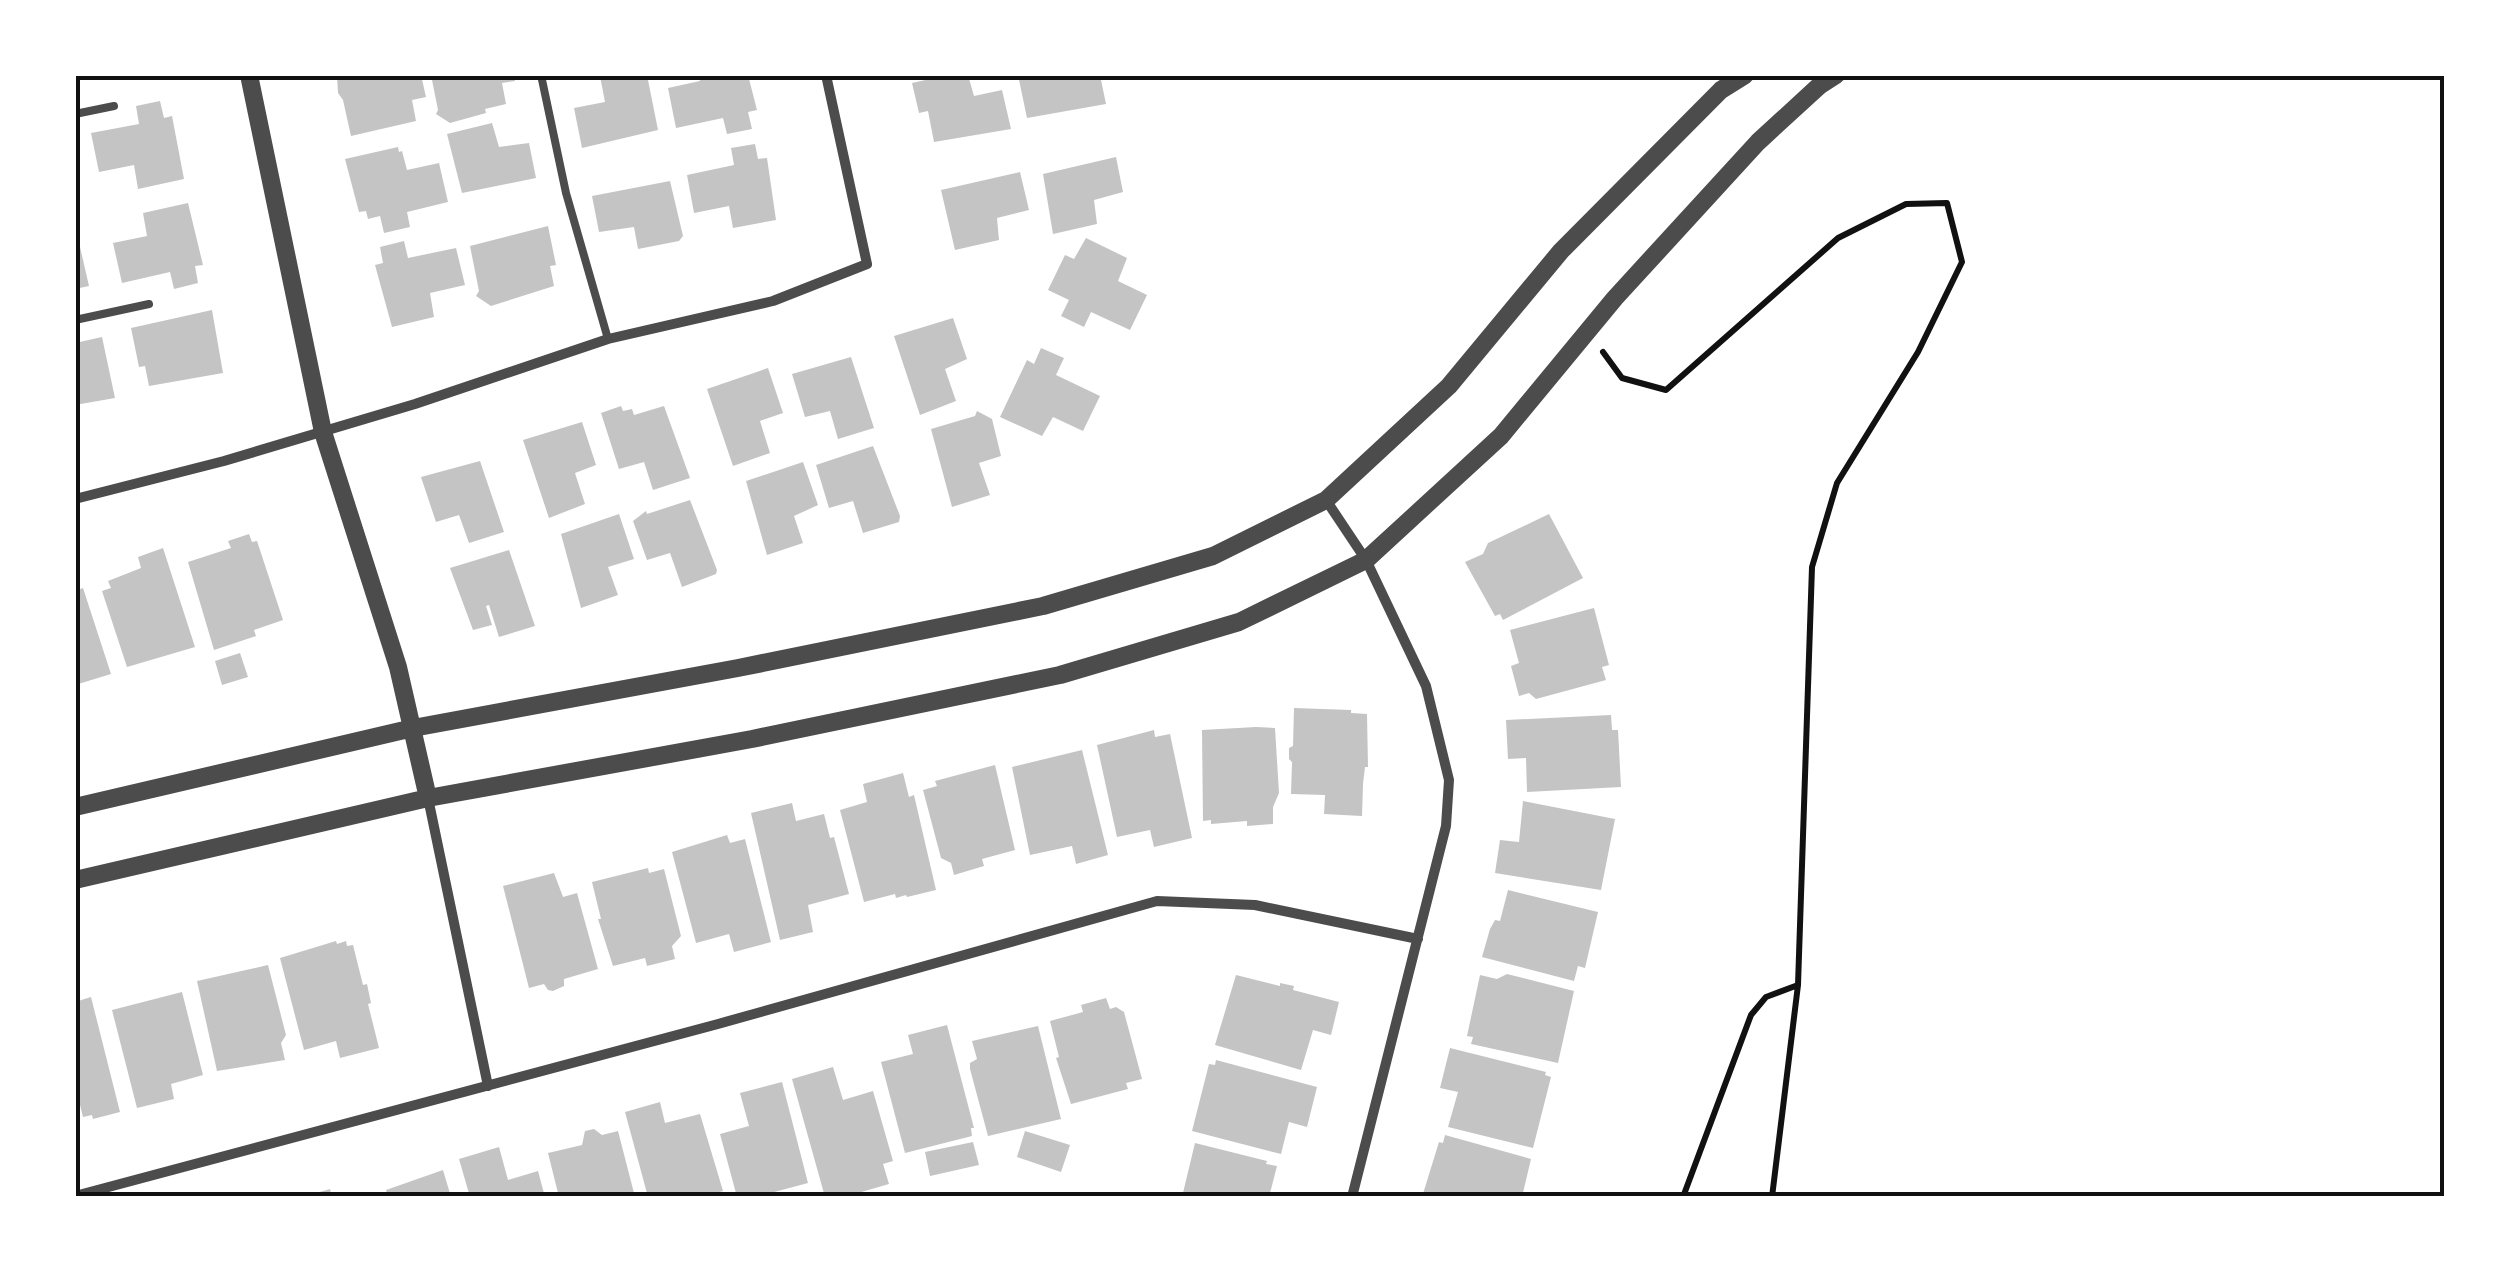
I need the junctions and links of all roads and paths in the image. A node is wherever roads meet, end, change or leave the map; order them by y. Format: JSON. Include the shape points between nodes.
{"nodes":[{"id":1,"x":249,"y":75,"type":"edge"},
{"id":2,"x":541,"y":75,"type":"edge"},
{"id":3,"x":826,"y":75,"type":"edge"},
{"id":4,"x":1745,"y":75,"type":"edge"},
{"id":5,"x":1836,"y":75,"type":"edge"},
{"id":6,"x":114,"y":106,"type":"dead end"},
{"id":7,"x":75,"y":114,"type":"edge"},
{"id":8,"x":149,"y":304,"type":"dead end"},
{"id":9,"x":75,"y":320,"type":"edge"},
{"id":10,"x":1588,"y":331,"type":"junction"},
{"id":11,"x":608,"y":339,"type":"junction"},
{"id":12,"x":324,"y":432,"type":"junction"},
{"id":13,"x":75,"y":499,"type":"edge"},
{"id":14,"x":1326,"y":500,"type":"junction"},
{"id":15,"x":1366,"y":560,"type":"junction"},
{"id":16,"x":413,"y":728,"type":"junction"},
{"id":17,"x":428,"y":798,"type":"junction"},
{"id":18,"x":75,"y":807,"type":"edge"},
{"id":19,"x":75,"y":880,"type":"edge"},
{"id":20,"x":1418,"y":939,"type":"junction"},
{"id":21,"x":1798,"y":985,"type":"junction"},
{"id":22,"x":488,"y":1086,"type":"junction"},
{"id":23,"x":75,"y":1196,"type":"edge"},
{"id":24,"x":1352,"y":1197,"type":"edge"},
{"id":25,"x":1683,"y":1197,"type":"edge"},
{"id":26,"x":1772,"y":1197,"type":"edge"}],
"edges":[{"from":1,"to":12,"type":"street"},
{"from":2,"to":11,"type":"lane"},
{"from":3,"to":11,"type":"street","via":[[867,264],[773,301]]},
{"from":4,"to":14,"type":"street","via":[[1561,250],[1449,386]]},
{"from":5,"to":10,"type":"street","via":[[1758,142]]},
{"from":6,"to":7,"type":"lane"},
{"from":8,"to":9,"type":"lane"},
{"from":10,"to":15,"type":"street","via":[[1501,436]]},
{"from":10,"to":21,"type":"path","via":[[1622,378],[1666,390],[1838,238],[1906,204],[1946,204],[1962,262],[1918,352],[1836,482],[1812,567]]},
{"from":11,"to":12,"type":"street"},
{"from":12,"to":13,"type":"street"},
{"from":12,"to":16,"type":"street"},
{"from":14,"to":15,"type":"street"},
{"from":14,"to":16,"type":"street","via":[[1213,556],[1042,606]]},
{"from":15,"to":17,"type":"street","via":[[1239,622],[1060,675]]},
{"from":15,"to":20,"type":"street","via":[[1426,686],[1448,780],[1446,826]]},
{"from":16,"to":17,"type":"street"},
{"from":16,"to":18,"type":"street"},
{"from":17,"to":19,"type":"street"},
{"from":17,"to":22,"type":"street"},
{"from":20,"to":22,"type":"street","via":[[1255,905],[1158,901]]},
{"from":20,"to":24,"type":"street"},
{"from":21,"to":25,"type":"path","via":[[1766,998],[1751,1015]]},
{"from":21,"to":26,"type":"path"},
{"from":22,"to":23,"type":"street"}]}
